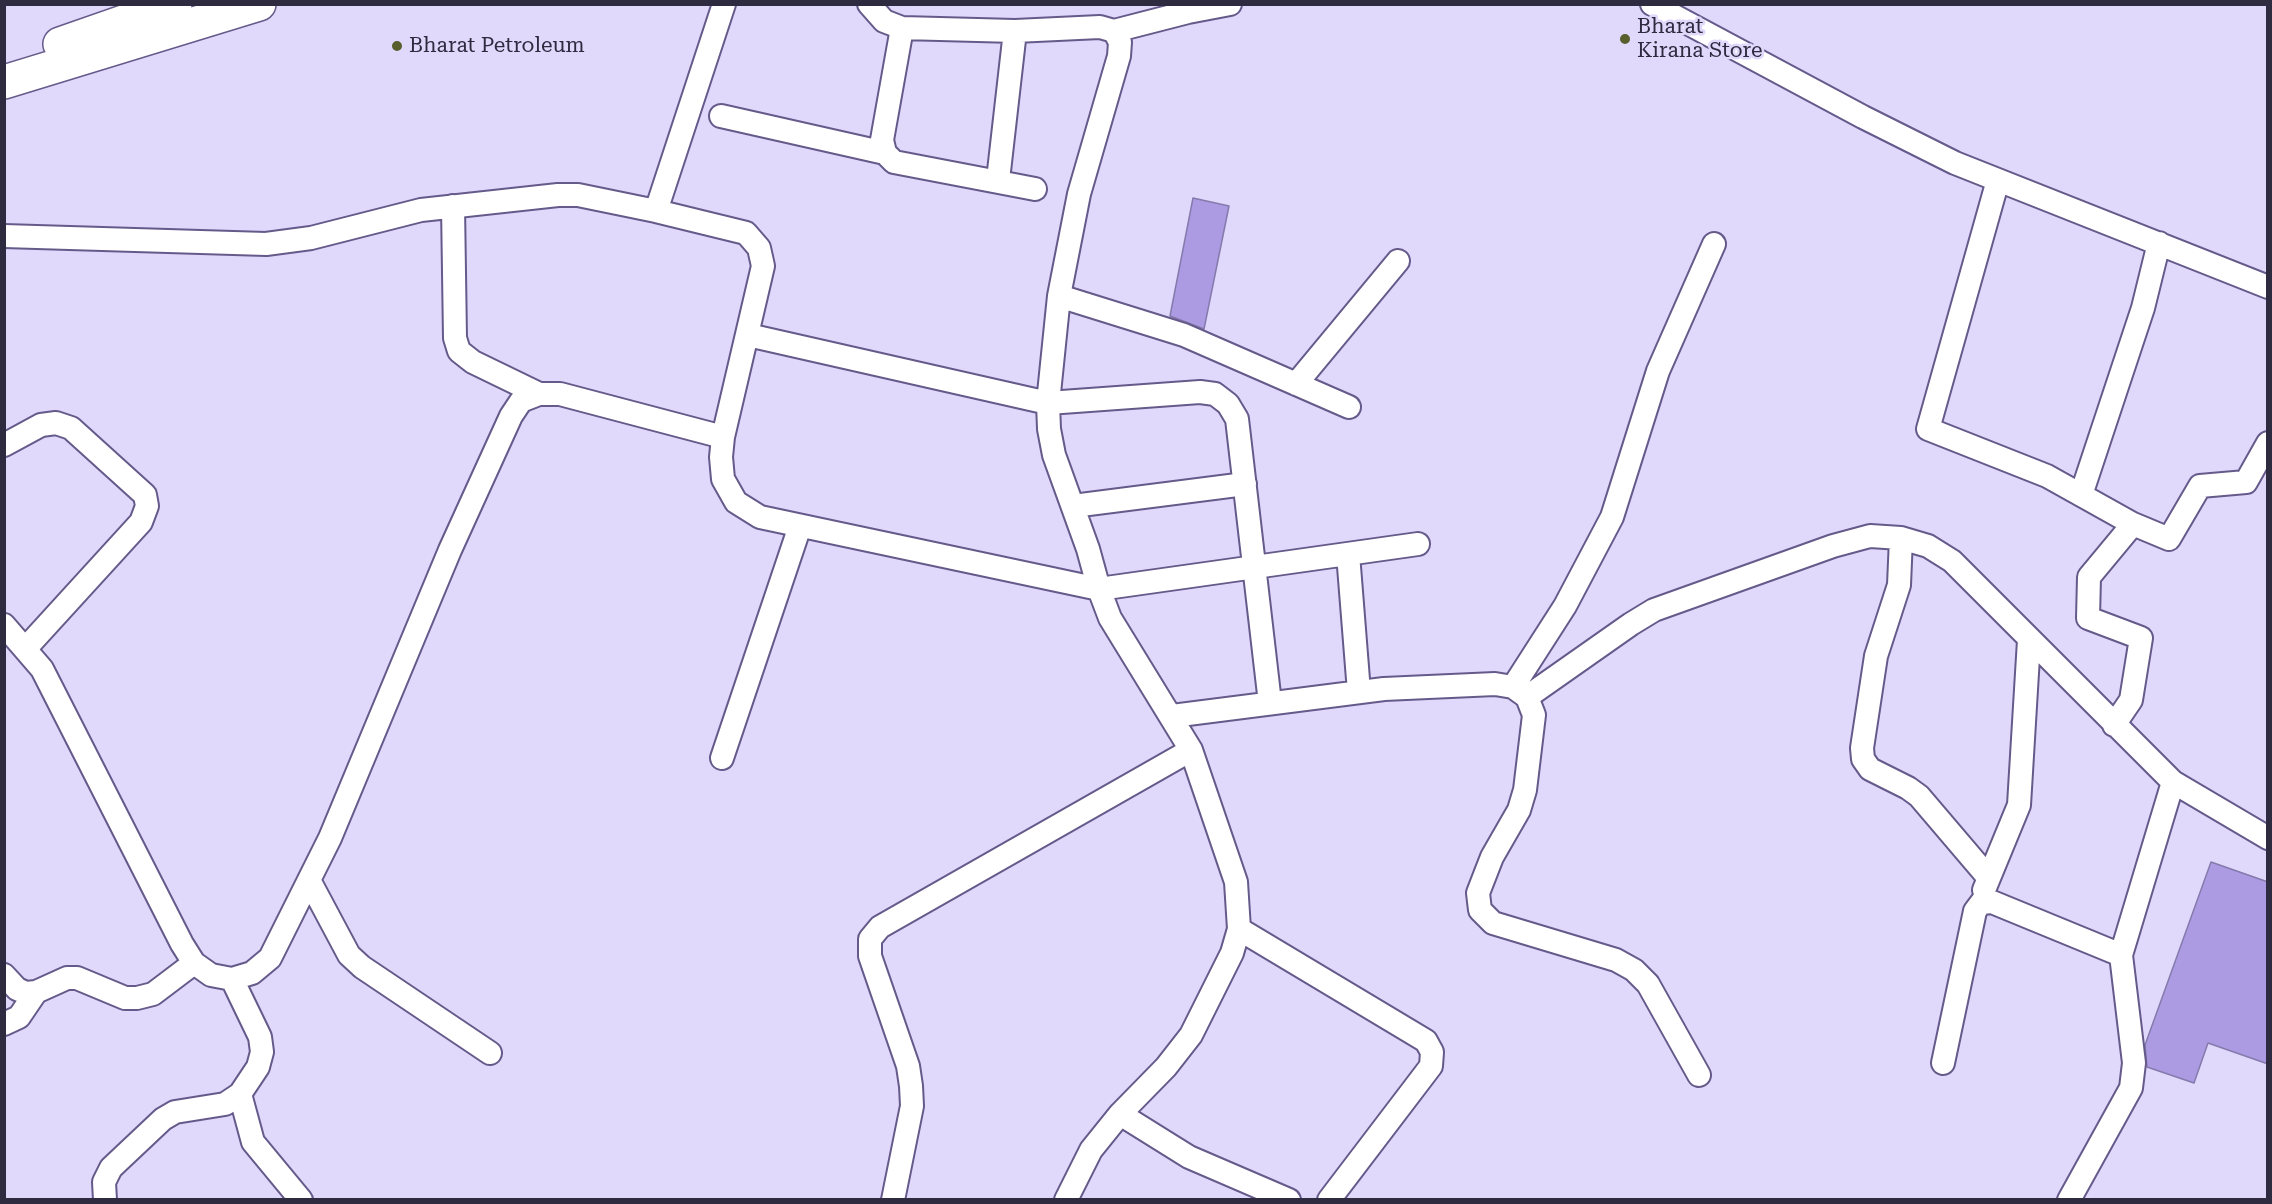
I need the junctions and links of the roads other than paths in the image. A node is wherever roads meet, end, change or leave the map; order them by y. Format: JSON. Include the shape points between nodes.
{"nodes":[{"id":1,"x":175,"y":4,"type":"edge"},
{"id":2,"x":259,"y":4,"type":"edge"},
{"id":3,"x":724,"y":4,"type":"edge"},
{"id":4,"x":869,"y":4,"type":"edge"},
{"id":5,"x":1230,"y":4,"type":"edge"},
{"id":6,"x":1652,"y":4,"type":"edge"},
{"id":7,"x":902,"y":28,"type":"junction"},
{"id":8,"x":1015,"y":31,"type":"junction"},
{"id":9,"x":1114,"y":31,"type":"junction"},
{"id":10,"x":4,"y":63,"type":"edge"},
{"id":11,"x":4,"y":82,"type":"edge"},
{"id":12,"x":721,"y":116,"type":"dead end"},
{"id":13,"x":885,"y":153,"type":"junction"},
{"id":14,"x":998,"y":180,"type":"junction"},
{"id":15,"x":1998,"y":180,"type":"junction"},
{"id":16,"x":1035,"y":189,"type":"dead end"},
{"id":17,"x":453,"y":206,"type":"junction"},
{"id":18,"x":656,"y":211,"type":"junction"},
{"id":19,"x":4,"y":236,"type":"edge"},
{"id":20,"x":2159,"y":243,"type":"junction"},
{"id":21,"x":1713,"y":244,"type":"dead end"},
{"id":22,"x":1398,"y":261,"type":"dead end"},
{"id":23,"x":2268,"y":287,"type":"edge"},
{"id":24,"x":1059,"y":296,"type":"junction"},
{"id":25,"x":748,"y":335,"type":"junction"},
{"id":26,"x":1296,"y":384,"type":"junction"},
{"id":27,"x":539,"y":394,"type":"junction"},
{"id":28,"x":1048,"y":403,"type":"junction"},
{"id":29,"x":1349,"y":407,"type":"dead end"},
{"id":30,"x":723,"y":437,"type":"junction"},
{"id":31,"x":2268,"y":443,"type":"edge"},
{"id":32,"x":4,"y":444,"type":"edge"},
{"id":33,"x":1245,"y":484,"type":"junction"},
{"id":34,"x":2081,"y":495,"type":"junction"},
{"id":35,"x":1073,"y":506,"type":"junction"},
{"id":36,"x":2133,"y":524,"type":"junction"},
{"id":37,"x":800,"y":526,"type":"junction"},
{"id":38,"x":1901,"y":538,"type":"junction"},
{"id":39,"x":1418,"y":544,"type":"dead end"},
{"id":40,"x":1348,"y":554,"type":"junction"},
{"id":41,"x":1255,"y":567,"type":"junction"},
{"id":42,"x":1098,"y":589,"type":"junction"},
{"id":43,"x":4,"y":625,"type":"edge"},
{"id":44,"x":2029,"y":640,"type":"junction"},
{"id":45,"x":26,"y":648,"type":"junction"},
{"id":46,"x":1359,"y":692,"type":"junction"},
{"id":47,"x":1520,"y":692,"type":"junction"},
{"id":48,"x":1270,"y":703,"type":"junction"},
{"id":49,"x":1172,"y":716,"type":"junction"},
{"id":50,"x":2114,"y":725,"type":"junction"},
{"id":51,"x":1191,"y":750,"type":"junction"},
{"id":52,"x":722,"y":758,"type":"dead end"},
{"id":53,"x":2173,"y":782,"type":"junction"},
{"id":54,"x":2268,"y":838,"type":"edge"},
{"id":55,"x":1988,"y":877,"type":"junction"},
{"id":56,"x":309,"y":880,"type":"junction"},
{"id":57,"x":1981,"y":903,"type":"junction"},
{"id":58,"x":1239,"y":929,"type":"junction"},
{"id":59,"x":2121,"y":955,"type":"junction"},
{"id":60,"x":194,"y":963,"type":"junction"},
{"id":61,"x":4,"y":975,"type":"edge"},
{"id":62,"x":232,"y":979,"type":"junction"},
{"id":63,"x":36,"y":992,"type":"junction"},
{"id":64,"x":4,"y":1024,"type":"edge"},
{"id":65,"x":490,"y":1053,"type":"dead end"},
{"id":66,"x":1943,"y":1063,"type":"dead end"},
{"id":67,"x":1699,"y":1075,"type":"dead end"},
{"id":68,"x":240,"y":1094,"type":"junction"},
{"id":69,"x":1120,"y":1114,"type":"junction"},
{"id":70,"x":105,"y":1200,"type":"edge"},
{"id":71,"x":301,"y":1200,"type":"edge"},
{"id":72,"x":893,"y":1200,"type":"edge"},
{"id":73,"x":1066,"y":1200,"type":"edge"},
{"id":74,"x":1289,"y":1200,"type":"edge"},
{"id":75,"x":1329,"y":1200,"type":"edge"},
{"id":76,"x":2069,"y":1200,"type":"edge"}],
"edges":[{"from":1,"to":10,"type":"highway"},
{"from":2,"to":11,"type":"highway"},
{"from":3,"to":18,"type":"street"},
{"from":4,"to":7,"type":"street","via":[[884,21]]},
{"from":5,"to":9,"type":"street"},
{"from":6,"to":15,"type":"street","via":[[1863,117]]},
{"from":7,"to":8,"type":"street"},
{"from":7,"to":13,"type":"street","via":[[882,140]]},
{"from":8,"to":9,"type":"street","via":[[1100,27]]},
{"from":8,"to":14,"type":"street"},
{"from":9,"to":24,"type":"street","via":[[1120,42],[1119,56],[1079,194]]},
{"from":12,"to":13,"type":"street"},
{"from":13,"to":14,"type":"street","via":[[894,162]]},
{"from":14,"to":16,"type":"street"},
{"from":15,"to":20,"type":"street"},
{"from":15,"to":34,"type":"street","via":[[1928,429],[2047,476]]},
{"from":17,"to":18,"type":"street","via":[[578,195]]},
{"from":17,"to":19,"type":"street","via":[[421,210],[311,238],[266,244]]},
{"from":17,"to":27,"type":"street","via":[[455,338],[459,351],[473,362]]},
{"from":18,"to":25,"type":"street","via":[[746,233],[759,248],[763,266]]},
{"from":20,"to":23,"type":"street"},
{"from":20,"to":34,"type":"street","via":[[2143,308]]},
{"from":21,"to":47,"type":"street","via":[[1658,371],[1612,517]]},
{"from":22,"to":26,"type":"street"},
{"from":24,"to":26,"type":"street","via":[[1184,335]]},
{"from":24,"to":28,"type":"street"},
{"from":25,"to":28,"type":"street"},
{"from":25,"to":30,"type":"street"},
{"from":26,"to":29,"type":"street"},
{"from":27,"to":30,"type":"street","via":[[560,394]]},
{"from":27,"to":56,"type":"street","via":[[521,401],[511,416]]},
{"from":28,"to":33,"type":"street","via":[[1215,394],[1228,404],[1237,419]]},
{"from":28,"to":35,"type":"street","via":[[1054,454]]},
{"from":30,"to":37,"type":"street","via":[[723,479],[736,502],[760,517]]},
{"from":31,"to":36,"type":"street","via":[[2246,482],[2200,486],[2169,539]]},
{"from":32,"to":45,"type":"street","via":[[41,425],[56,423],[71,428],[145,495],[147,506],[141,522]]},
{"from":33,"to":35,"type":"street"},
{"from":33,"to":41,"type":"street"},
{"from":34,"to":36,"type":"street"},
{"from":35,"to":42,"type":"street"},
{"from":36,"to":50,"type":"street","via":[[2089,577],[2088,618],[2140,638],[2131,700]]},
{"from":37,"to":42,"type":"street"},
{"from":37,"to":52,"type":"street"},
{"from":38,"to":44,"type":"street","via":[[1928,546],[1952,561]]},
{"from":38,"to":47,"type":"street","via":[[1870,536],[1833,546],[1654,610]]},
{"from":38,"to":55,"type":"street","via":[[1899,585],[1876,656],[1863,759],[1870,769],[1919,796]]},
{"from":39,"to":40,"type":"street"},
{"from":40,"to":41,"type":"street"},
{"from":40,"to":46,"type":"street"},
{"from":41,"to":42,"type":"street"},
{"from":41,"to":48,"type":"street"},
{"from":42,"to":49,"type":"street","via":[[1125,647]]},
{"from":43,"to":45,"type":"street"},
{"from":44,"to":50,"type":"street"},
{"from":44,"to":55,"type":"street","via":[[2019,805]]},
{"from":45,"to":60,"type":"street","via":[[42,669]]},
{"from":46,"to":47,"type":"street","via":[[1495,684]]},
{"from":46,"to":48,"type":"street"},
{"from":47,"to":67,"type":"street","via":[[1534,715],[1525,790],[1478,893],[1480,910],[1492,923],[1616,960],[1634,970],[1648,984]]},
{"from":48,"to":49,"type":"street"},
{"from":49,"to":51,"type":"street"},
{"from":50,"to":53,"type":"street"},
{"from":51,"to":58,"type":"street","via":[[1236,882]]},
{"from":51,"to":72,"type":"street","via":[[880,927],[870,939],[870,956],[908,1066],[911,1086],[912,1106]]},
{"from":53,"to":54,"type":"street"},
{"from":53,"to":59,"type":"street"},
{"from":55,"to":57,"type":"street"},
{"from":56,"to":62,"type":"street","via":[[270,958],[252,973]]},
{"from":56,"to":65,"type":"street","via":[[349,955]]},
{"from":57,"to":59,"type":"street","via":[[1992,902]]},
{"from":57,"to":66,"type":"street","via":[[1975,911]]},
{"from":58,"to":69,"type":"street","via":[[1232,953],[1191,1035],[1166,1068]]},
{"from":58,"to":75,"type":"street","via":[[1426,1041],[1432,1052],[1431,1066]]},
{"from":59,"to":76,"type":"street","via":[[2134,1063],[2132,1082]]},
{"from":60,"to":62,"type":"street","via":[[211,975]]},
{"from":60,"to":63,"type":"street","via":[[153,994],[137,998],[125,998],[77,978],[67,978]]},
{"from":61,"to":63,"type":"street","via":[[18,989]]},
{"from":62,"to":68,"type":"street","via":[[260,1037],[262,1052],[258,1068]]},
{"from":63,"to":64,"type":"street","via":[[19,1017]]},
{"from":68,"to":70,"type":"street","via":[[225,1104],[175,1112],[163,1119],[111,1168],[104,1182]]},
{"from":68,"to":71,"type":"street","via":[[252,1142]]},
{"from":69,"to":73,"type":"street","via":[[1091,1150]]},
{"from":69,"to":74,"type":"street","via":[[1189,1157]]}]}
